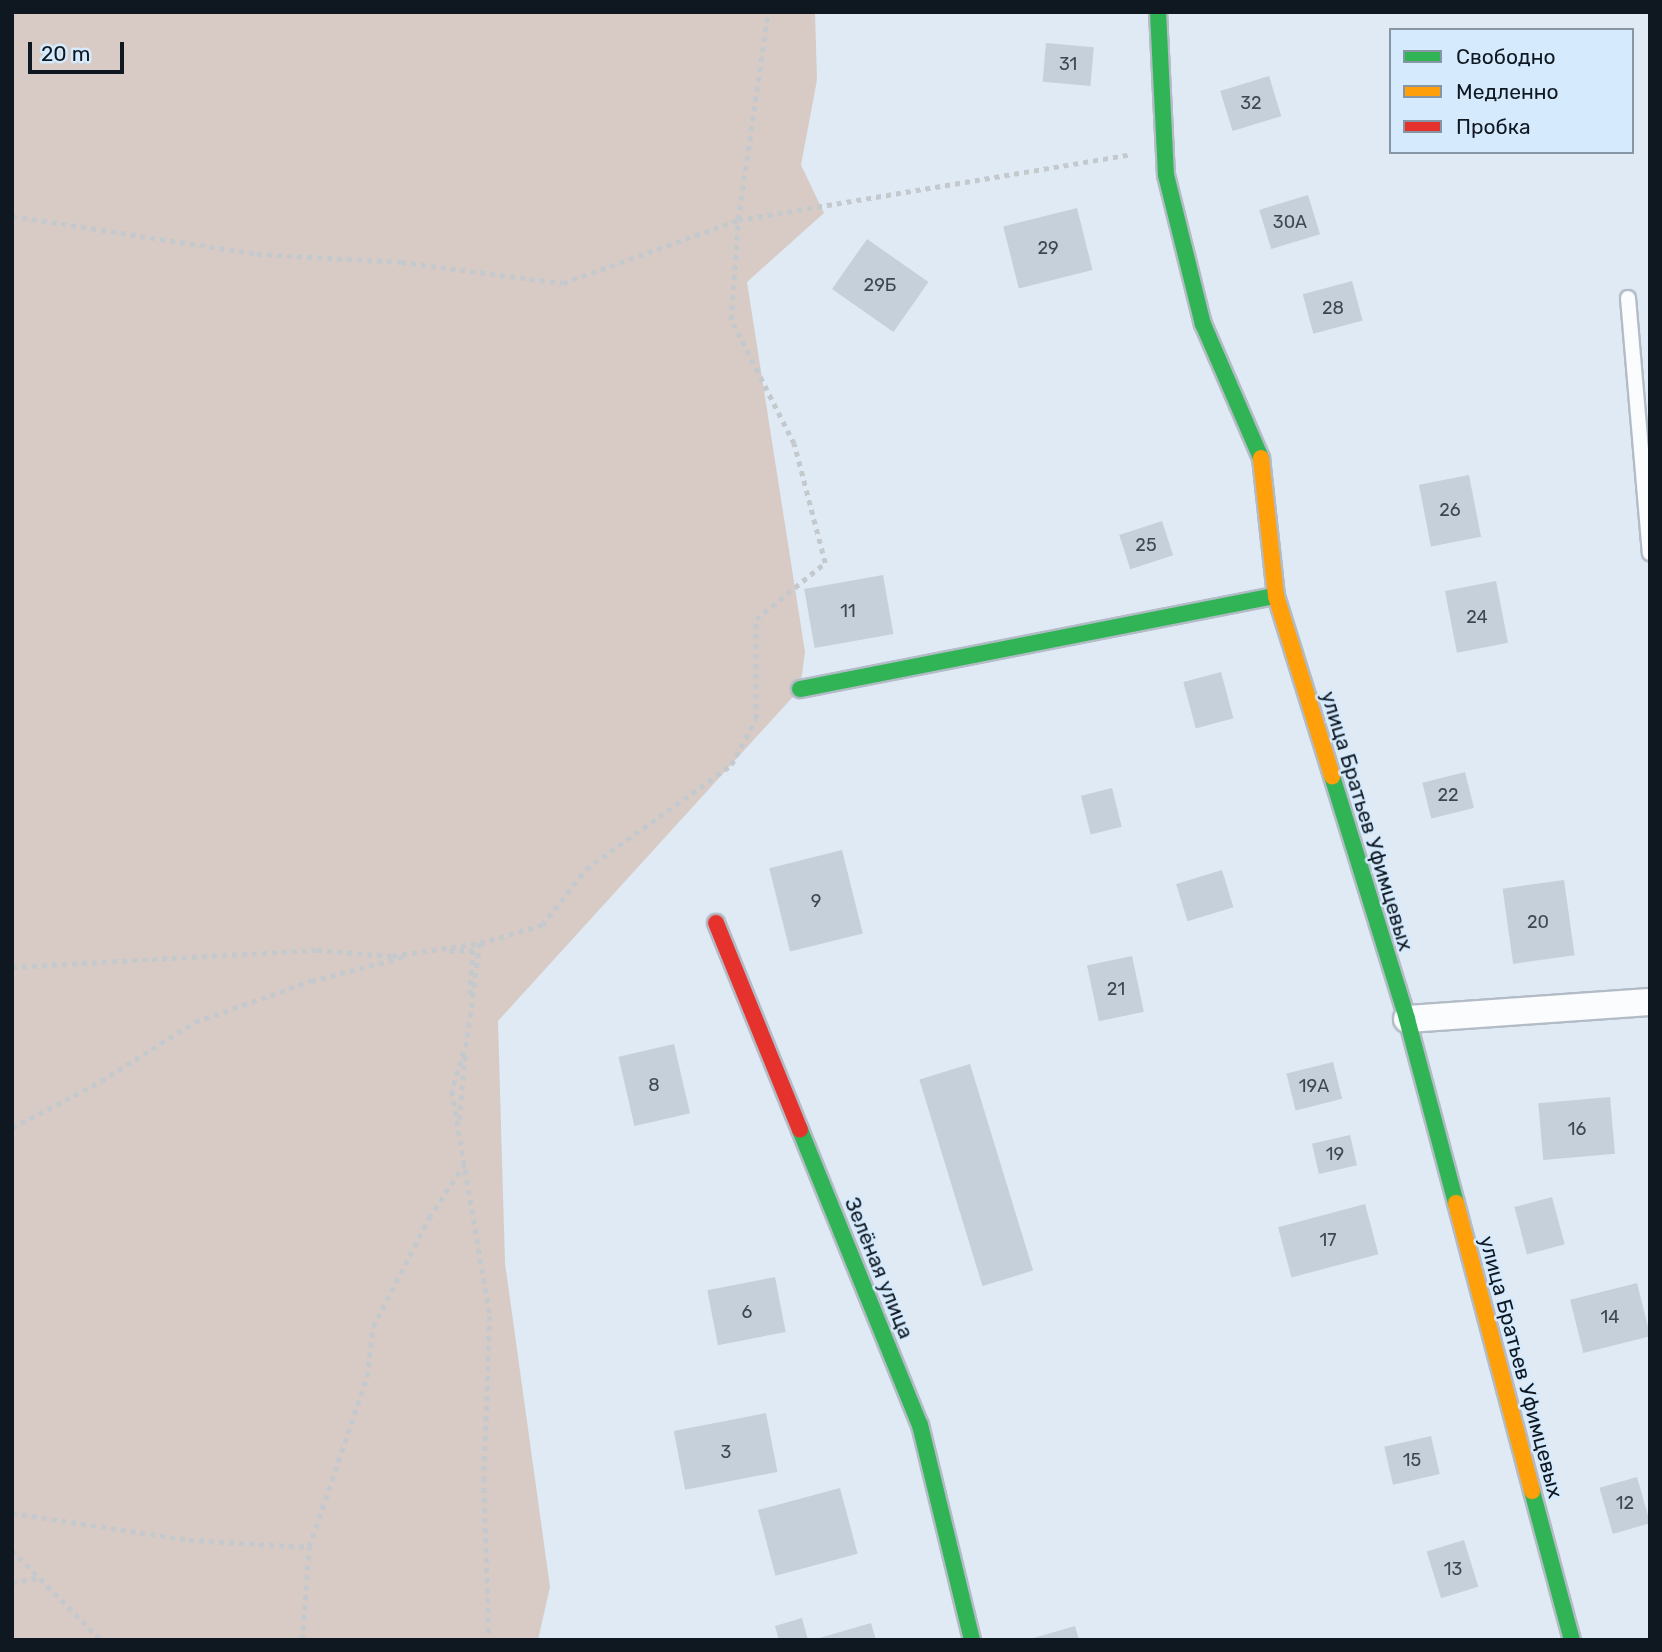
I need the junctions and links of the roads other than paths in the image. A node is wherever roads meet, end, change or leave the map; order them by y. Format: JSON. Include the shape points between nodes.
{"nodes":[{"id":1,"x":1158,"y":12,"type":"edge"},
{"id":2,"x":1628,"y":299,"type":"dead end"},
{"id":3,"x":1650,"y":553,"type":"edge"},
{"id":4,"x":1276,"y":596,"type":"junction"},
{"id":5,"x":800,"y":689,"type":"dead end"},
{"id":6,"x":716,"y":923,"type":"dead end"},
{"id":7,"x":1650,"y":1002,"type":"edge"},
{"id":8,"x":1407,"y":1019,"type":"junction"},
{"id":9,"x":972,"y":1640,"type":"edge"},
{"id":10,"x":1572,"y":1640,"type":"edge"}],
"edges":[{"from":1,"to":4,"type":"street","name":"улица Братьев Уфимцевых","via":[[1166,175],[1203,324],[1264,466]]},
{"from":2,"to":3,"type":"lane"},
{"from":4,"to":5,"type":"street"},
{"from":4,"to":8,"type":"street","name":"улица Братьев Уфимцевых"},
{"from":6,"to":9,"type":"street","name":"Зелёная улица","via":[[920,1425]]},
{"from":7,"to":8,"type":"street"},
{"from":8,"to":10,"type":"street","name":"улица Братьев Уфимцевых"}]}
